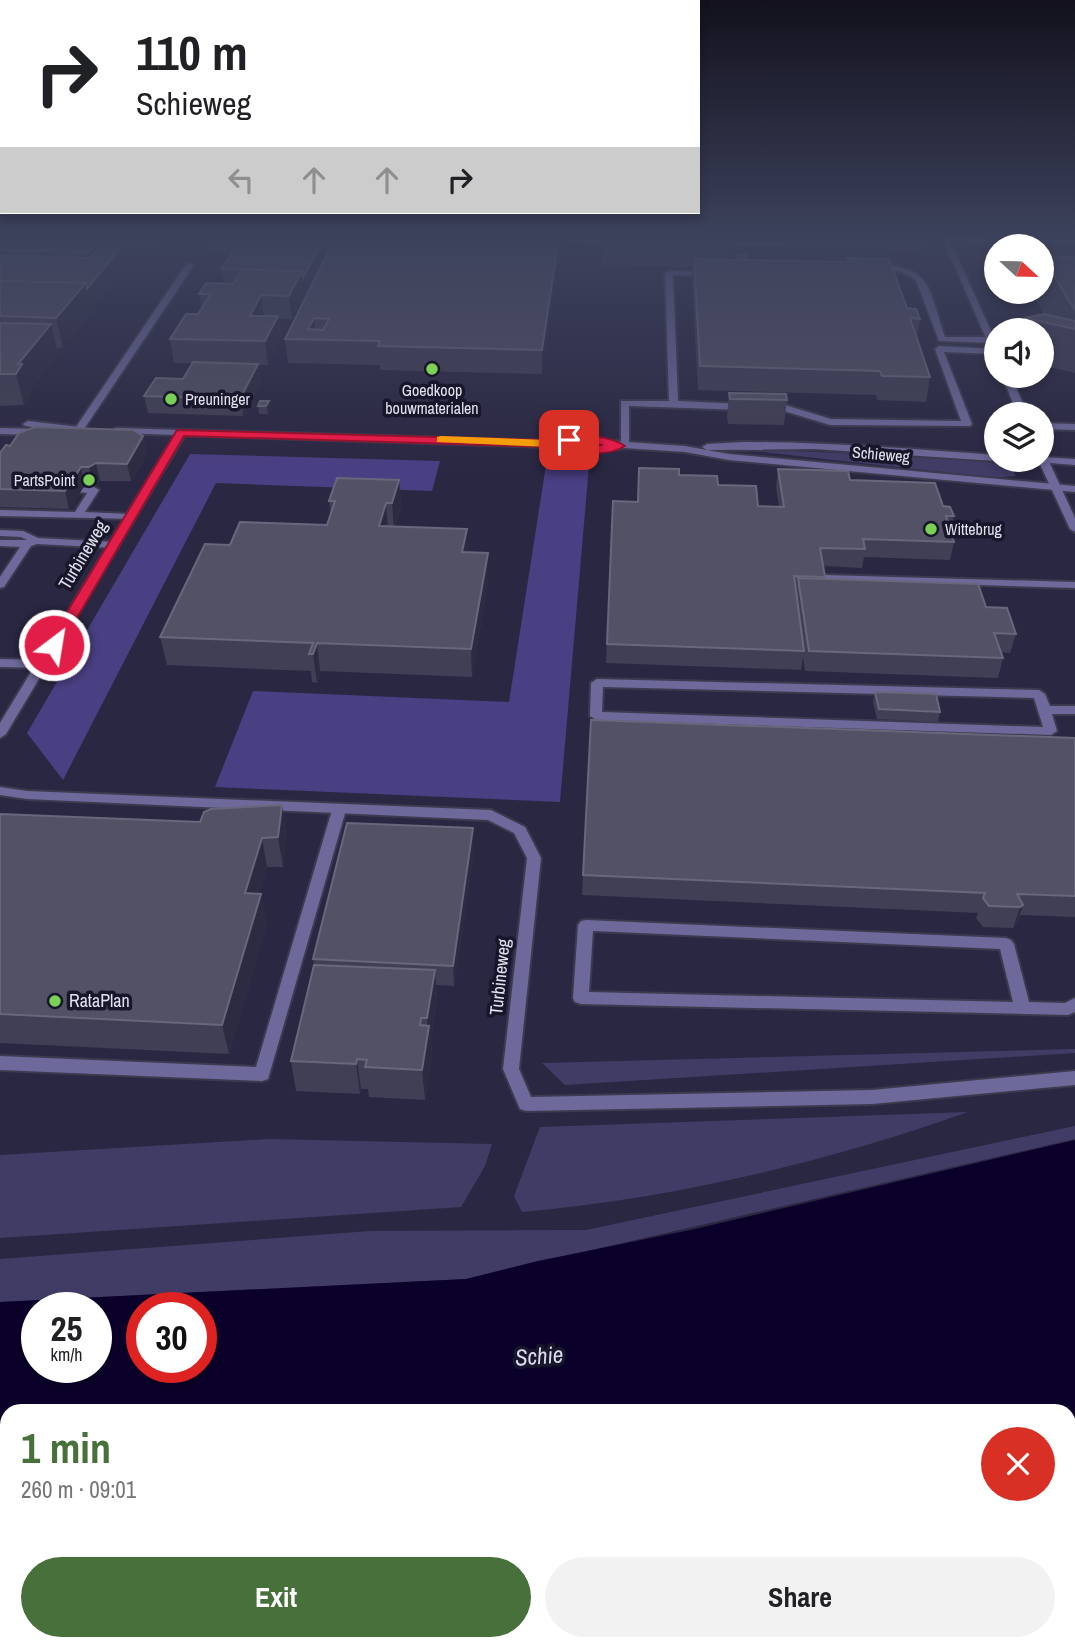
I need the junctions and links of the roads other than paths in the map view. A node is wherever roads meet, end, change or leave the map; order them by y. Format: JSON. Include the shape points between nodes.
{"nodes":[{"id":1,"x":158,"y":313,"type":"edge"},
{"id":2,"x":671,"y":313,"type":"edge"},
{"id":3,"x":930,"y":313,"type":"edge"},
{"id":4,"x":984,"y":340,"type":"edge"},
{"id":5,"x":940,"y":344,"type":"junction"},
{"id":6,"x":984,"y":350,"type":"edge"},
{"id":7,"x":674,"y":404,"type":"junction"},
{"id":8,"x":0,"y":425,"type":"edge"},
{"id":9,"x":1054,"y":426,"type":"edge"},
{"id":10,"x":1075,"y":427,"type":"edge"},
{"id":11,"x":79,"y":430,"type":"junction"},
{"id":12,"x":92,"y":430,"type":"edge"},
{"id":13,"x":104,"y":430,"type":"edge"},
{"id":14,"x":0,"y":431,"type":"edge"},
{"id":15,"x":181,"y":433,"type":"junction"},
{"id":16,"x":622,"y":446,"type":"junction"},
{"id":17,"x":685,"y":449,"type":"junction"},
{"id":18,"x":984,"y":457,"type":"edge"},
{"id":19,"x":1054,"y":460,"type":"edge"},
{"id":20,"x":1075,"y":462,"type":"edge"},
{"id":21,"x":1048,"y":472,"type":"edge"},
{"id":22,"x":1055,"y":488,"type":"junction"},
{"id":23,"x":1075,"y":489,"type":"edge"},
{"id":24,"x":0,"y":513,"type":"edge"},
{"id":25,"x":130,"y":517,"type":"junction"},
{"id":26,"x":1075,"y":529,"type":"edge"},
{"id":27,"x":0,"y":533,"type":"edge"},
{"id":28,"x":31,"y":543,"type":"junction"},
{"id":29,"x":0,"y":544,"type":"edge"},
{"id":30,"x":114,"y":544,"type":"junction"},
{"id":31,"x":825,"y":578,"type":"edge"},
{"id":32,"x":1,"y":581,"type":"edge"},
{"id":33,"x":1075,"y":585,"type":"edge"},
{"id":34,"x":0,"y":663,"type":"edge"},
{"id":35,"x":42,"y":664,"type":"junction"},
{"id":36,"x":1045,"y":709,"type":"junction"},
{"id":37,"x":1075,"y":710,"type":"edge"},
{"id":38,"x":0,"y":734,"type":"edge"},
{"id":39,"x":0,"y":791,"type":"edge"},
{"id":40,"x":339,"y":810,"type":"junction"},
{"id":41,"x":1075,"y":1004,"type":"edge"},
{"id":42,"x":1023,"y":1008,"type":"junction"},
{"id":43,"x":0,"y":1063,"type":"edge"},
{"id":44,"x":1075,"y":1078,"type":"edge"}],
"edges":[{"from":1,"to":11,"type":"street"},
{"from":2,"to":7,"type":"street"},
{"from":3,"to":5,"type":"street"},
{"from":4,"to":5,"type":"street"},
{"from":5,"to":6,"type":"street"},
{"from":5,"to":7,"type":"street","via":[[967,424],[830,422],[785,408]]},
{"from":7,"to":16,"type":"street","via":[[624,403]]},
{"from":8,"to":11,"type":"street","via":[[40,424]]},
{"from":9,"to":10,"type":"street"},
{"from":11,"to":12,"type":"street"},
{"from":11,"to":14,"type":"street"},
{"from":13,"to":15,"type":"street","name":"Schieweg"},
{"from":15,"to":16,"type":"street","name":"Schieweg","via":[[549,443],[597,449]]},
{"from":15,"to":25,"type":"street","name":"Turbineweg"},
{"from":16,"to":17,"type":"street","name":"Schieweg"},
{"from":17,"to":18,"type":"street","name":"Schieweg","via":[[733,445]]},
{"from":17,"to":22,"type":"street","name":"Schieweg"},
{"from":19,"to":20,"type":"street"},
{"from":21,"to":22,"type":"street"},
{"from":22,"to":23,"type":"street","name":"Schieweg"},
{"from":22,"to":26,"type":"street"},
{"from":24,"to":25,"type":"street","via":[[81,502]]},
{"from":25,"to":30,"type":"street","name":"Turbineweg"},
{"from":27,"to":28,"type":"street","via":[[23,534]]},
{"from":28,"to":29,"type":"street"},
{"from":28,"to":30,"type":"street"},
{"from":28,"to":32,"type":"street"},
{"from":30,"to":35,"type":"street","name":"Turbineweg"},
{"from":31,"to":33,"type":"street"},
{"from":34,"to":35,"type":"street"},
{"from":35,"to":38,"type":"street","name":"Turbineweg"},
{"from":36,"to":36,"type":"street","via":[[1051,731],[596,716],[597,683],[1039,694]]},
{"from":36,"to":37,"type":"street"},
{"from":39,"to":40,"type":"street","name":"Turbineweg"},
{"from":40,"to":43,"type":"street","via":[[262,1074]]},
{"from":40,"to":44,"type":"street","name":"Turbineweg","via":[[491,815],[520,830],[534,858],[511,1069],[526,1104],[872,1097]]},
{"from":41,"to":42,"type":"street","via":[[1068,1009]]},
{"from":42,"to":42,"type":"street","via":[[581,998],[586,925],[1006,944]]}]}
